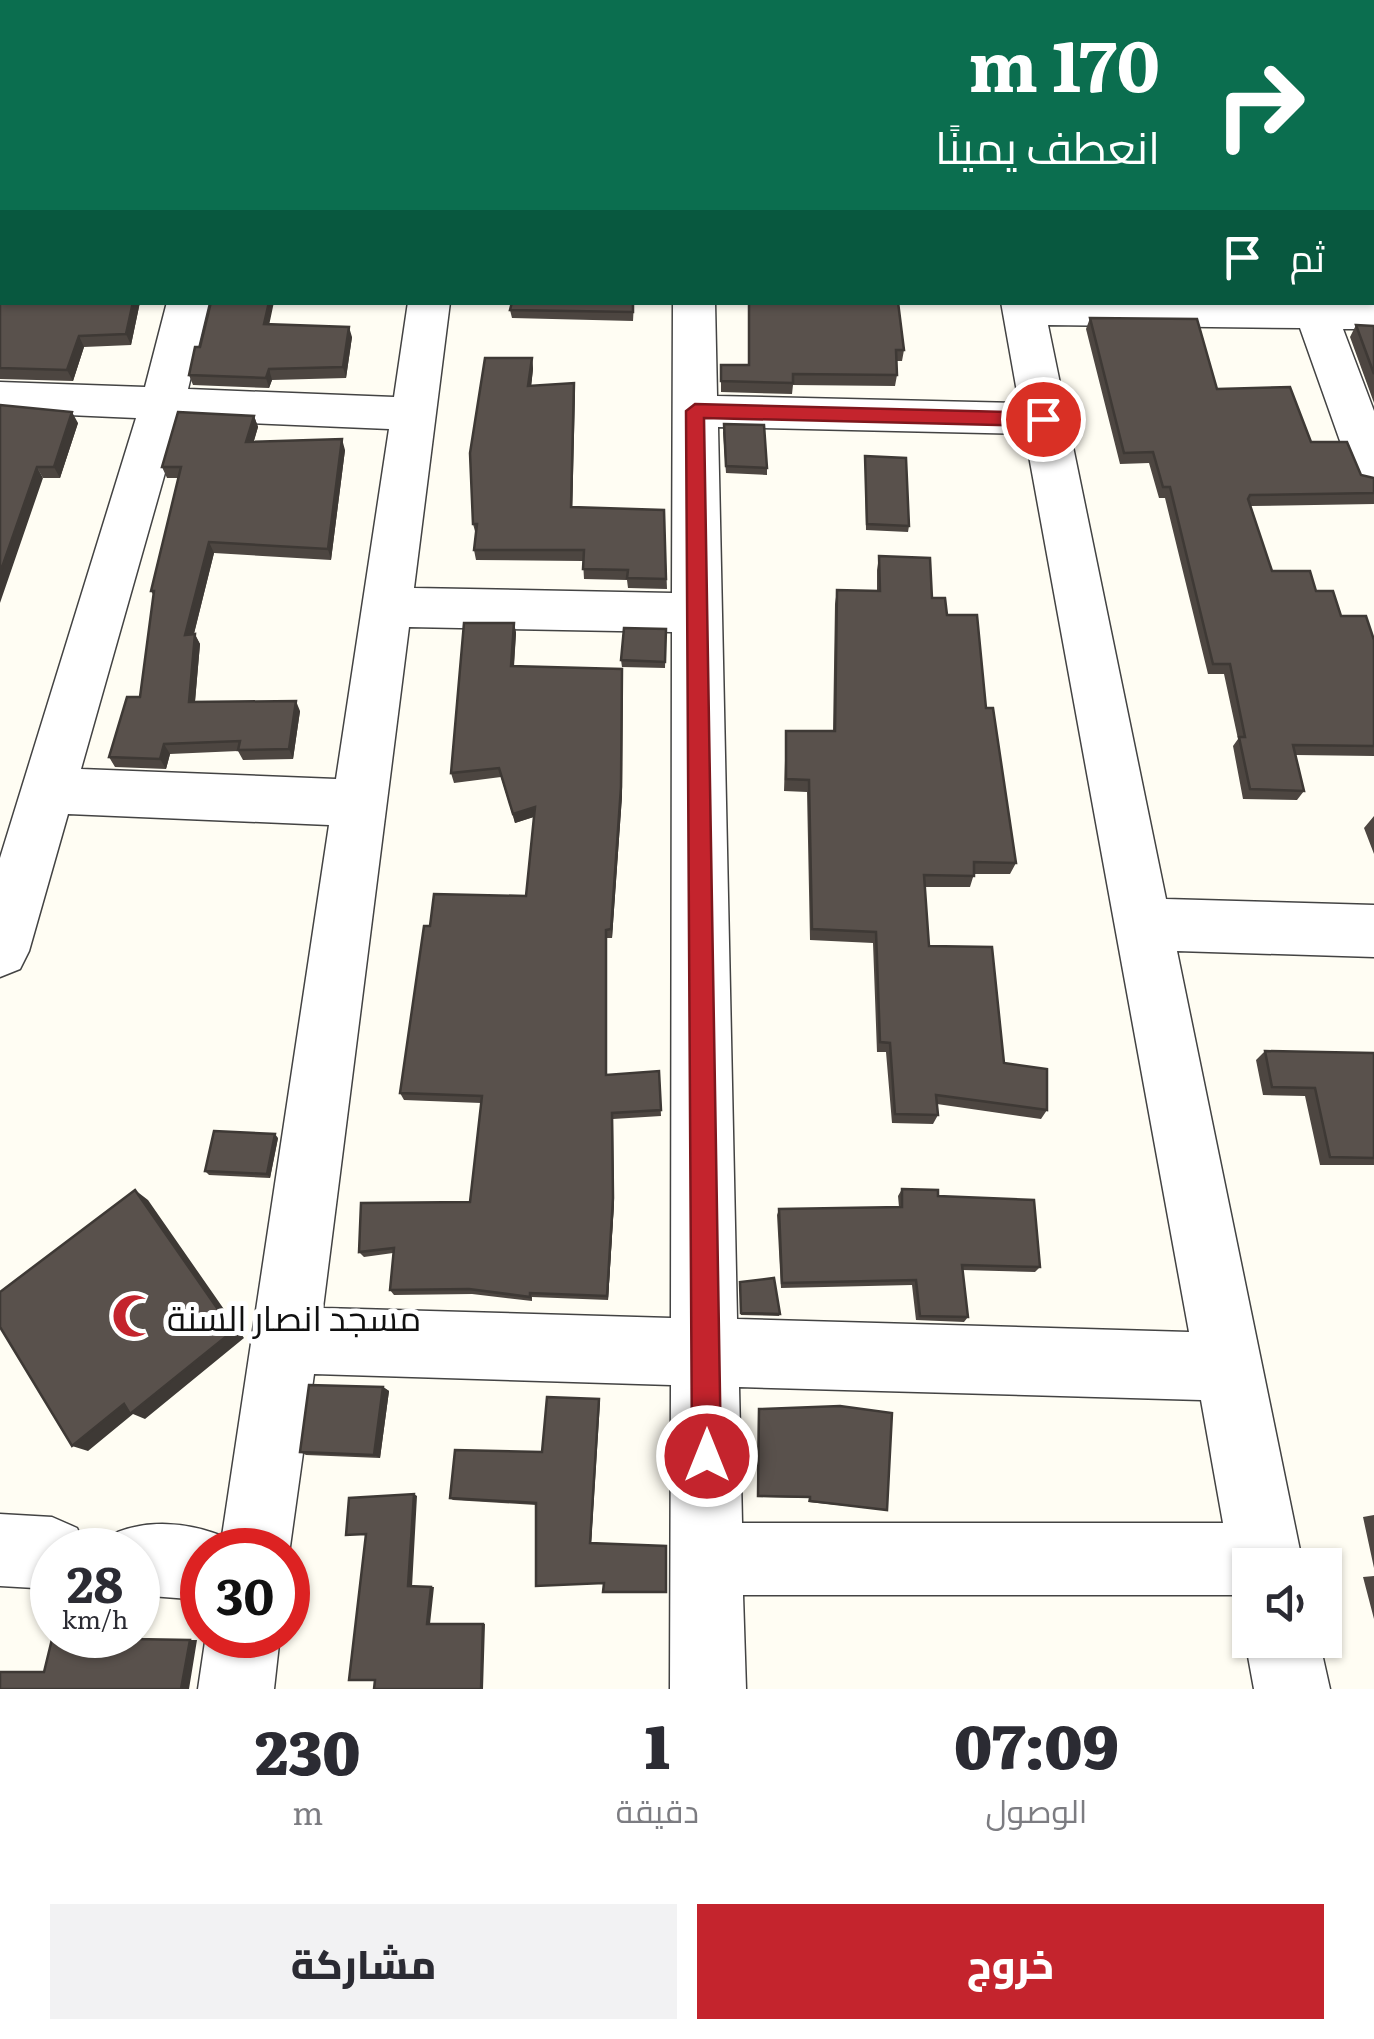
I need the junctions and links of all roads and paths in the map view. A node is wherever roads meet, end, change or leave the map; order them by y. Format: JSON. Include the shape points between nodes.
{"nodes":[{"id":1,"x":187,"y":305,"type":"edge"},
{"id":2,"x":428,"y":305,"type":"edge"},
{"id":3,"x":694,"y":305,"type":"edge"},
{"id":4,"x":1023,"y":307,"type":"edge"},
{"id":5,"x":1314,"y":308,"type":"edge"},
{"id":6,"x":1374,"y":315,"type":"edge"},
{"id":7,"x":0,"y":397,"type":"edge"},
{"id":8,"x":163,"y":402,"type":"junction"},
{"id":9,"x":695,"y":411,"type":"junction"},
{"id":10,"x":413,"y":414,"type":"junction"},
{"id":11,"x":1043,"y":419,"type":"junction"},
{"id":12,"x":1374,"y":472,"type":"edge"},
{"id":13,"x":386,"y":606,"type":"junction"},
{"id":14,"x":697,"y":613,"type":"junction"},
{"id":15,"x":46,"y":790,"type":"junction"},
{"id":16,"x":360,"y":803,"type":"junction"},
{"id":17,"x":1142,"y":924,"type":"junction"},
{"id":18,"x":1374,"y":930,"type":"edge"},
{"id":19,"x":0,"y":951,"type":"edge"},
{"id":20,"x":285,"y":1340,"type":"junction"},
{"id":21,"x":706,"y":1352,"type":"junction"},
{"id":22,"x":1228,"y":1367,"type":"junction"},
{"id":23,"x":259,"y":1528,"type":"edge"},
{"id":24,"x":1264,"y":1548,"type":"edge"},
{"id":25,"x":0,"y":1550,"type":"edge"},
{"id":26,"x":30,"y":1552,"type":"edge"},
{"id":27,"x":707,"y":1560,"type":"junction"},
{"id":28,"x":1232,"y":1562,"type":"edge"},
{"id":29,"x":241,"y":1658,"type":"edge"},
{"id":30,"x":1286,"y":1658,"type":"edge"},
{"id":31,"x":236,"y":1689,"type":"edge"},
{"id":32,"x":708,"y":1689,"type":"edge"},
{"id":33,"x":1292,"y":1689,"type":"edge"}],
"edges":[{"from":1,"to":8,"type":"street"},
{"from":2,"to":10,"type":"street"},
{"from":3,"to":9,"type":"street"},
{"from":4,"to":5,"type":"street"},
{"from":4,"to":11,"type":"street"},
{"from":5,"to":6,"type":"street"},
{"from":5,"to":12,"type":"street"},
{"from":7,"to":8,"type":"street"},
{"from":8,"to":10,"type":"street"},
{"from":8,"to":15,"type":"street"},
{"from":9,"to":11,"type":"street"},
{"from":9,"to":14,"type":"street"},
{"from":10,"to":13,"type":"street"},
{"from":11,"to":17,"type":"street"},
{"from":13,"to":14,"type":"street"},
{"from":13,"to":16,"type":"street"},
{"from":14,"to":21,"type":"street"},
{"from":15,"to":16,"type":"street"},
{"from":15,"to":19,"type":"street"},
{"from":16,"to":20,"type":"street"},
{"from":17,"to":18,"type":"street"},
{"from":17,"to":22,"type":"street"},
{"from":20,"to":21,"type":"street"},
{"from":20,"to":23,"type":"street"},
{"from":21,"to":22,"type":"street"},
{"from":21,"to":27,"type":"street"},
{"from":22,"to":24,"type":"street"},
{"from":25,"to":26,"type":"street"},
{"from":27,"to":28,"type":"street"},
{"from":27,"to":32,"type":"street"},
{"from":29,"to":31,"type":"street"},
{"from":30,"to":33,"type":"street"}]}
